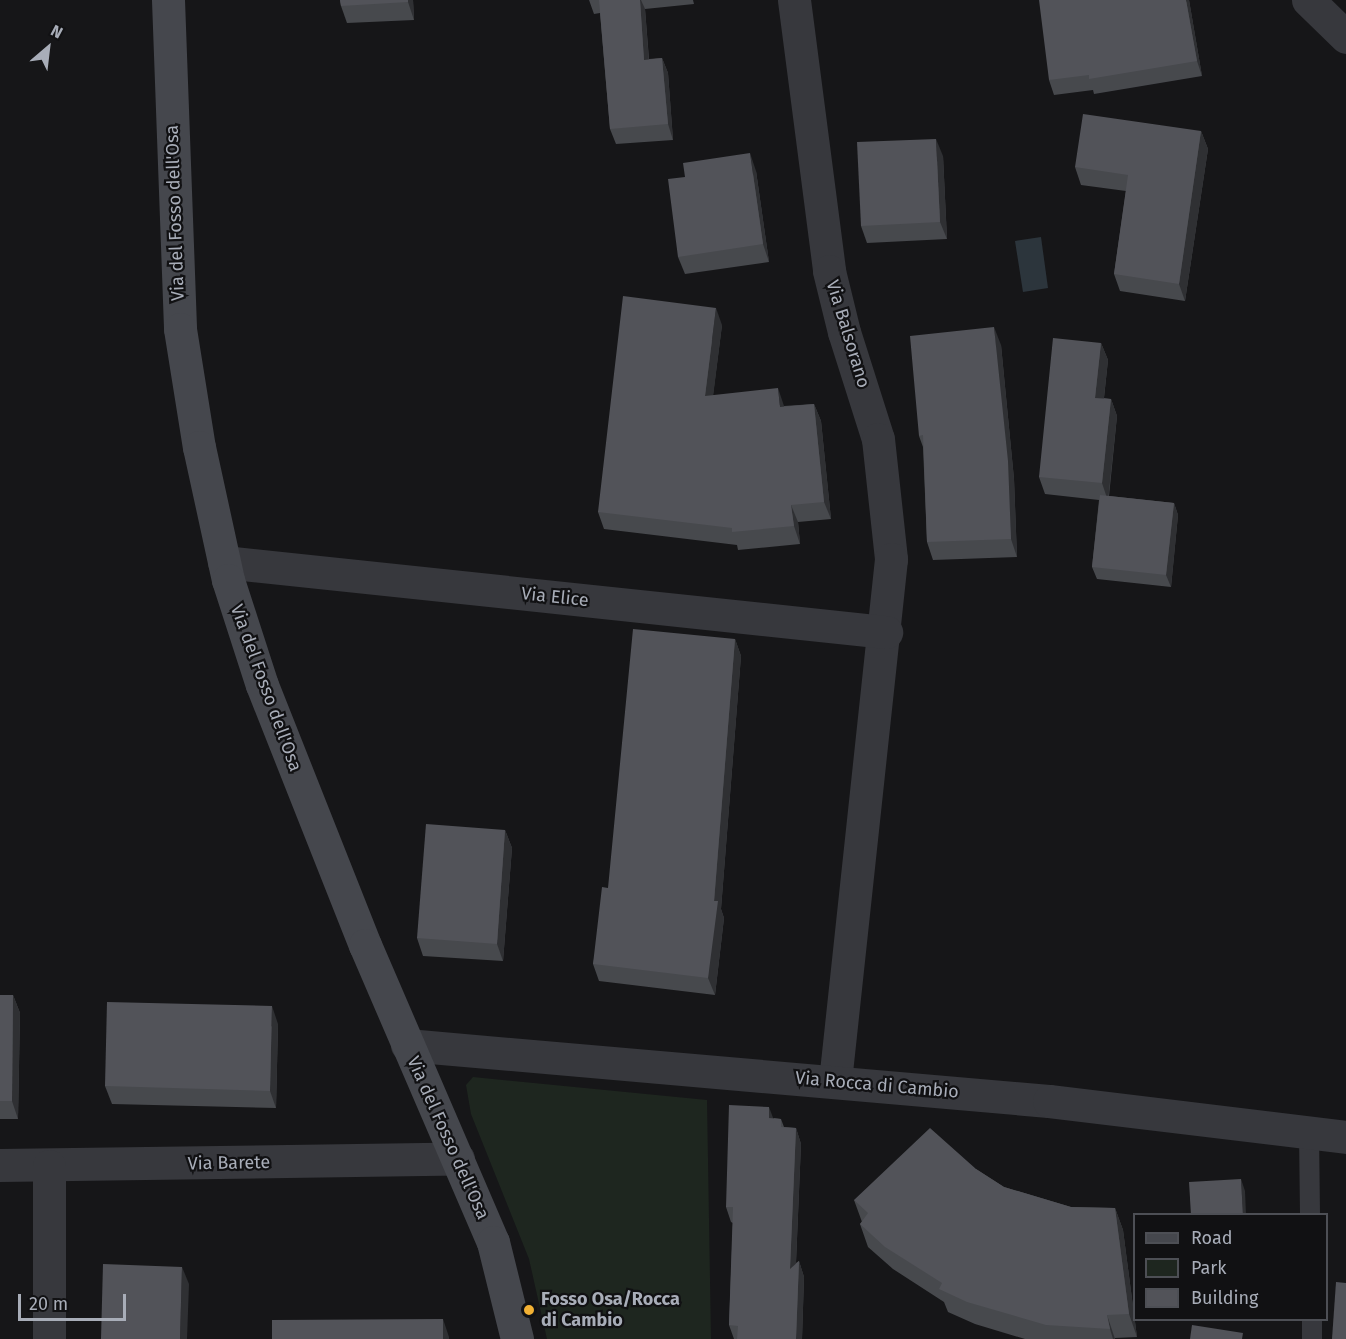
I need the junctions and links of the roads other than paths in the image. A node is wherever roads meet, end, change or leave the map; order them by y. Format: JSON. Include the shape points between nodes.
{"nodes":[{"id":1,"x":168,"y":0,"type":"edge"},
{"id":2,"x":794,"y":0,"type":"edge"},
{"id":3,"x":1308,"y":0,"type":"edge"},
{"id":4,"x":1346,"y":37,"type":"edge"},
{"id":5,"x":224,"y":562,"type":"junction"},
{"id":6,"x":886,"y":632,"type":"junction"},
{"id":7,"x":407,"y":1045,"type":"junction"},
{"id":8,"x":835,"y":1080,"type":"junction"},
{"id":9,"x":1308,"y":1132,"type":"junction"},
{"id":10,"x":1346,"y":1137,"type":"edge"},
{"id":11,"x":458,"y":1159,"type":"junction"},
{"id":12,"x":0,"y":1165,"type":"edge"},
{"id":13,"x":49,"y":1166,"type":"junction"},
{"id":14,"x":1310,"y":1213,"type":"edge"},
{"id":15,"x":1312,"y":1321,"type":"edge"},
{"id":16,"x":49,"y":1339,"type":"edge"},
{"id":17,"x":516,"y":1339,"type":"edge"},
{"id":18,"x":1312,"y":1339,"type":"edge"}],
"edges":[{"from":1,"to":5,"type":"street","name":"Via del Fosso dell'Osa","via":[[180,329]]},
{"from":2,"to":6,"type":"street","name":"Via Balsorano","via":[[835,302],[867,397],[883,464],[891,559]]},
{"from":3,"to":4,"type":"street"},
{"from":5,"to":6,"type":"street","name":"Via Elice"},
{"from":5,"to":7,"type":"street","name":"Via del Fosso dell'Osa","via":[[262,685]]},
{"from":6,"to":8,"type":"street","name":"Via Balsorano"},
{"from":7,"to":8,"type":"street","name":"Via Rocca di Cambio"},
{"from":7,"to":11,"type":"street","name":"Via del Fosso dell'Osa"},
{"from":8,"to":9,"type":"street","name":"Via Rocca di Cambio"},
{"from":9,"to":10,"type":"street","name":"Via Rocca di Cambio"},
{"from":9,"to":14,"type":"lane"},
{"from":11,"to":13,"type":"street","name":"Via Barete"},
{"from":11,"to":17,"type":"street","name":"Via del Fosso dell'Osa","via":[[498,1257]]},
{"from":12,"to":13,"type":"street","name":"Via Barete"},
{"from":13,"to":16,"type":"street"},
{"from":15,"to":18,"type":"lane"}]}
